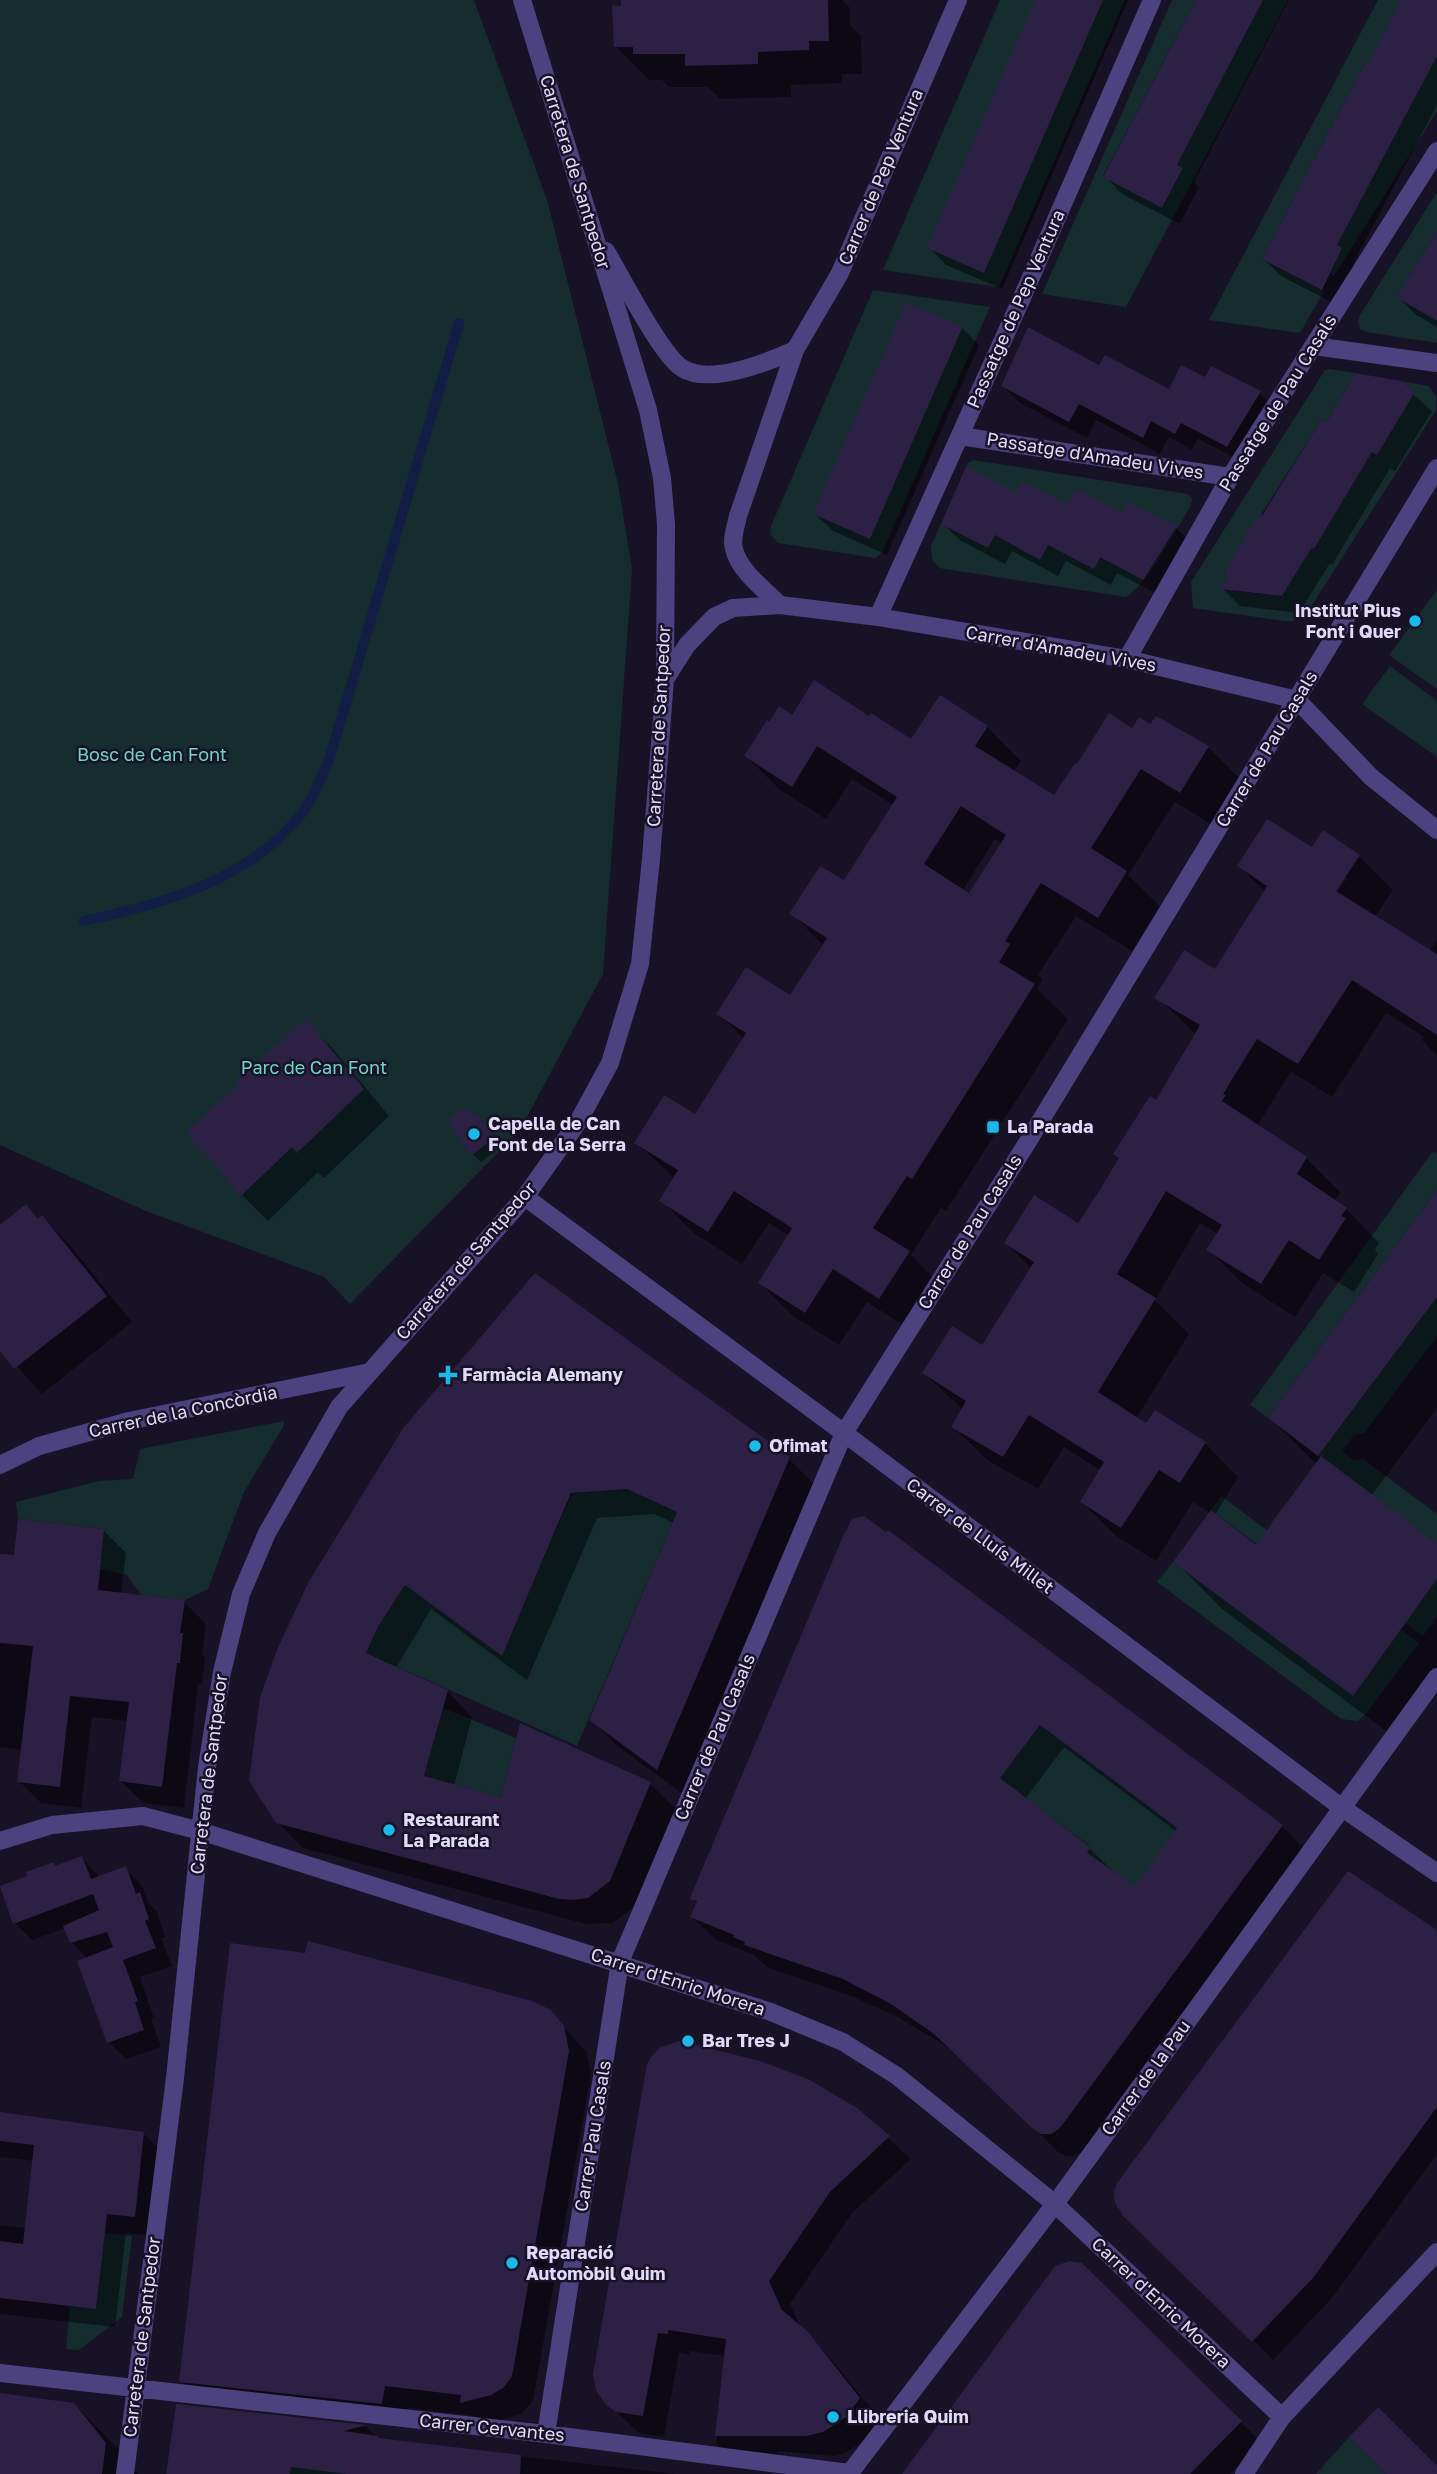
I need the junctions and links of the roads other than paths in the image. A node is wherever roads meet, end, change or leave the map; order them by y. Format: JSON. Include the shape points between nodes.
{"nodes":[{"id":1,"x":522,"y":0,"type":"edge"},
{"id":2,"x":958,"y":0,"type":"edge"},
{"id":3,"x":1152,"y":0,"type":"edge"},
{"id":4,"x":1437,"y":150,"type":"edge"},
{"id":5,"x":592,"y":227,"type":"junction"},
{"id":6,"x":1314,"y":346,"type":"junction"},
{"id":7,"x":795,"y":350,"type":"junction"},
{"id":8,"x":1437,"y":363,"type":"edge"},
{"id":9,"x":961,"y":436,"type":"junction"},
{"id":10,"x":1437,"y":468,"type":"edge"},
{"id":11,"x":1230,"y":477,"type":"junction"},
{"id":12,"x":780,"y":605,"type":"junction"},
{"id":13,"x":878,"y":617,"type":"junction"},
{"id":14,"x":1127,"y":659,"type":"junction"},
{"id":15,"x":665,"y":679,"type":"junction"},
{"id":16,"x":1297,"y":700,"type":"junction"},
{"id":17,"x":1437,"y":831,"type":"edge"},
{"id":18,"x":524,"y":1197,"type":"junction"},
{"id":19,"x":370,"y":1372,"type":"junction"},
{"id":20,"x":844,"y":1433,"type":"junction"},
{"id":21,"x":0,"y":1465,"type":"edge"},
{"id":22,"x":1437,"y":1677,"type":"edge"},
{"id":23,"x":1341,"y":1807,"type":"junction"},
{"id":24,"x":200,"y":1830,"type":"junction"},
{"id":25,"x":0,"y":1840,"type":"edge"},
{"id":26,"x":1437,"y":1872,"type":"edge"},
{"id":27,"x":620,"y":1962,"type":"junction"},
{"id":28,"x":1055,"y":2204,"type":"junction"},
{"id":29,"x":1437,"y":2252,"type":"edge"},
{"id":30,"x":0,"y":2373,"type":"edge"},
{"id":31,"x":134,"y":2389,"type":"junction"},
{"id":32,"x":1282,"y":2417,"type":"junction"},
{"id":33,"x":546,"y":2434,"type":"junction"},
{"id":34,"x":125,"y":2474,"type":"edge"},
{"id":35,"x":849,"y":2474,"type":"edge"},
{"id":36,"x":1244,"y":2474,"type":"edge"}],
"edges":[{"from":1,"to":5,"type":"street","name":"Carretera de Santpedor"},
{"from":2,"to":7,"type":"street","name":"Carrer de Pep Ventura","via":[[840,272]]},
{"from":3,"to":9,"type":"street","name":"Passatge de Pep Ventura"},
{"from":4,"to":6,"type":"street","name":"Passatge de Pau Casals"},
{"from":5,"to":7,"type":"street","via":[[668,355],[683,369],[729,374]]},
{"from":5,"to":15,"type":"street","name":"Carretera de Santpedor","via":[[648,410],[663,478]]},
{"from":6,"to":8,"type":"street"},
{"from":6,"to":11,"type":"street","name":"Passatge de Pau Casals"},
{"from":7,"to":12,"type":"street","name":"Carrer de Pep Ventura","via":[[734,534],[734,550],[743,566]]},
{"from":9,"to":11,"type":"street","name":"Passatge d'Amadeu Vives"},
{"from":9,"to":13,"type":"street","name":"Passatge de Pep Ventura"},
{"from":10,"to":16,"type":"street","name":"Carrer de Pau Casals"},
{"from":11,"to":14,"type":"street","name":"Passatge de Pau Casals"},
{"from":12,"to":13,"type":"street","name":"Carrer d'Amadeu Vives"},
{"from":12,"to":15,"type":"street","name":"Carrer d'Amadeu Vives","via":[[733,608],[714,617],[692,638]]},
{"from":13,"to":14,"type":"street","name":"Carrer d'Amadeu Vives"},
{"from":14,"to":16,"type":"street","name":"Carrer d'Amadeu Vives"},
{"from":15,"to":18,"type":"street","name":"Carretera de Santpedor","via":[[640,964],[610,1063],[578,1122]]},
{"from":16,"to":17,"type":"street","via":[[1371,777]]},
{"from":16,"to":20,"type":"street","name":"Carrer de Pau Casals"},
{"from":18,"to":19,"type":"street","name":"Carretera de Santpedor"},
{"from":18,"to":20,"type":"street","name":"Carrer de Lluís Millet"},
{"from":19,"to":21,"type":"street","name":"Carrer de la Concòrdia","via":[[129,1421],[39,1446]]},
{"from":19,"to":24,"type":"street","name":"Carretera de Santpedor","via":[[339,1407],[267,1533],[241,1594],[222,1672]]},
{"from":20,"to":23,"type":"street","name":"Carrer de Lluís Millet"},
{"from":20,"to":27,"type":"street","name":"Carrer de Pau Casals"},
{"from":22,"to":23,"type":"street","name":"Carrer de la Pau"},
{"from":23,"to":26,"type":"street","name":"Carrer de Lluís Millet"},
{"from":23,"to":28,"type":"street","name":"Carrer de la Pau"},
{"from":24,"to":25,"type":"street","name":"Carrer d'Enric Morera","via":[[143,1816],[52,1825]]},
{"from":24,"to":27,"type":"street","name":"Carrer d'Enric Morera"},
{"from":24,"to":31,"type":"street","name":"Carretera de Santpedor","via":[[175,2078]]},
{"from":27,"to":28,"type":"street","name":"Carrer d'Enric Morera","via":[[771,2012],[843,2042],[897,2076]]},
{"from":27,"to":33,"type":"street","name":"Carrer Pau Casals"},
{"from":28,"to":32,"type":"street","name":"Carrer d'Enric Morera"},
{"from":28,"to":35,"type":"street","name":"Carrer de la Pau"},
{"from":29,"to":32,"type":"street"},
{"from":30,"to":31,"type":"street","name":"Carrer Cervantes"},
{"from":31,"to":33,"type":"street","name":"Carrer Cervantes"},
{"from":31,"to":34,"type":"street","name":"Carretera de Santpedor"},
{"from":32,"to":36,"type":"street"},
{"from":33,"to":35,"type":"street","name":"Carrer Cervantes"}]}
